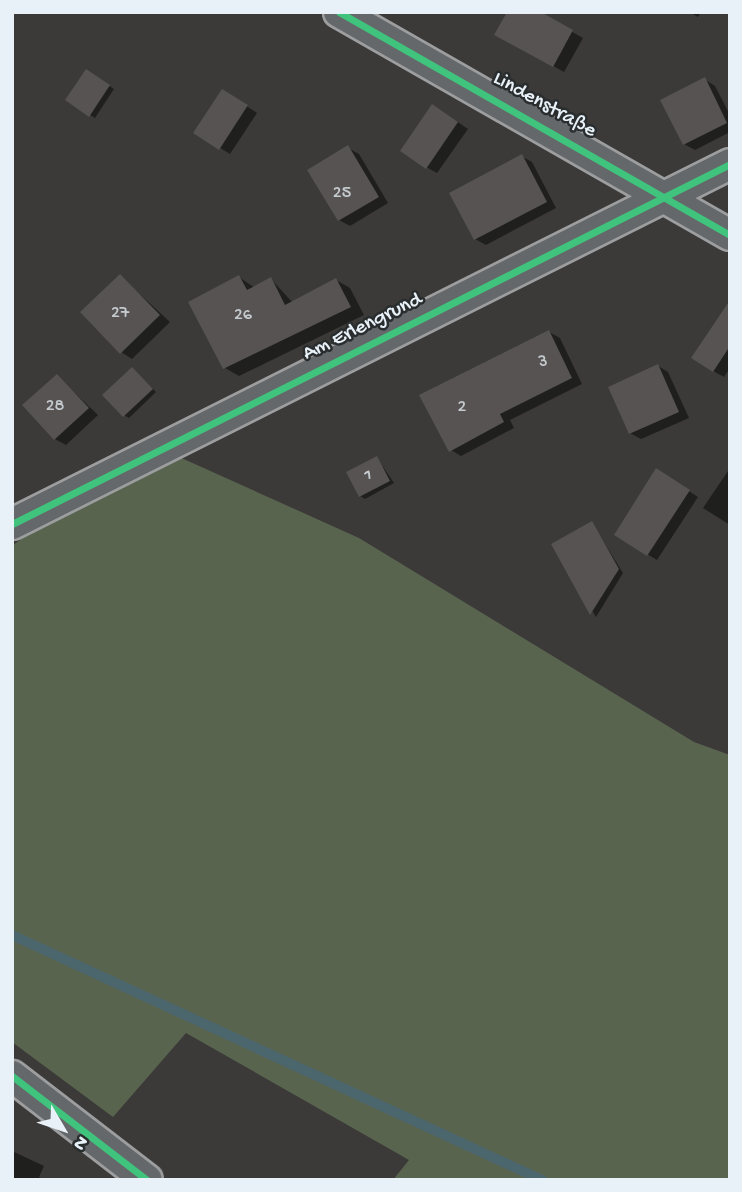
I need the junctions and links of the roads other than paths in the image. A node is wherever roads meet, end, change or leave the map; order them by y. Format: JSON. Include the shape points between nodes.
{"nodes":[{"id":1,"x":339,"y":12,"type":"edge"},
{"id":2,"x":730,"y":164,"type":"edge"},
{"id":3,"x":670,"y":195,"type":"junction"},
{"id":4,"x":730,"y":235,"type":"edge"},
{"id":5,"x":12,"y":524,"type":"edge"},
{"id":6,"x":12,"y":1076,"type":"edge"},
{"id":7,"x":146,"y":1180,"type":"edge"}],
"edges":[{"from":1,"to":3,"type":"street","name":"Lindenstraße"},
{"from":2,"to":3,"type":"street","name":"Am Erlengrund"},
{"from":3,"to":4,"type":"street","name":"Lindenstraße"},
{"from":3,"to":5,"type":"street","name":"Am Erlengrund"},
{"from":6,"to":7,"type":"street"}]}
